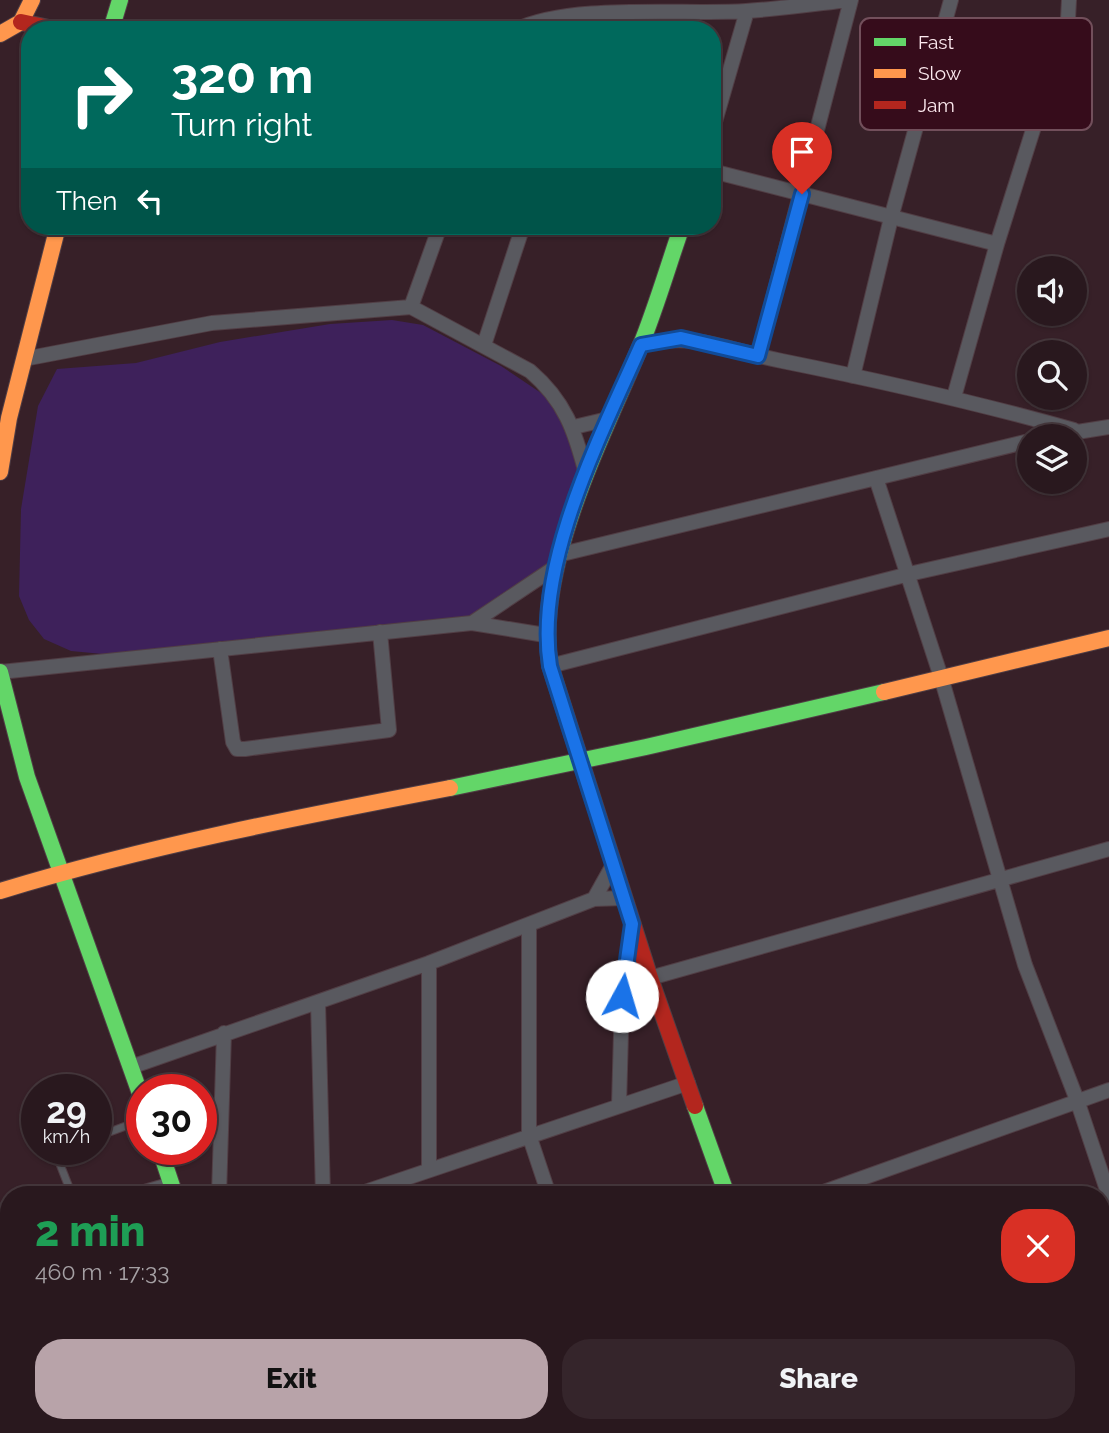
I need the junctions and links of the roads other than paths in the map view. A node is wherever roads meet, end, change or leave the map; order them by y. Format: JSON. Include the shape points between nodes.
{"nodes":[{"id":1,"x":32,"y":0,"type":"edge"},
{"id":2,"x":120,"y":0,"type":"edge"},
{"id":3,"x":850,"y":0,"type":"edge"},
{"id":4,"x":951,"y":0,"type":"edge"},
{"id":5,"x":1069,"y":0,"type":"edge"},
{"id":6,"x":747,"y":12,"type":"junction"},
{"id":7,"x":593,"y":14,"type":"junction"},
{"id":8,"x":946,"y":18,"type":"edge"},
{"id":9,"x":1068,"y":18,"type":"edge"},
{"id":10,"x":22,"y":21,"type":"edge"},
{"id":11,"x":114,"y":21,"type":"edge"},
{"id":12,"x":546,"y":21,"type":"edge"},
{"id":13,"x":591,"y":21,"type":"edge"},
{"id":14,"x":21,"y":22,"type":"edge"},
{"id":15,"x":0,"y":34,"type":"edge"},
{"id":16,"x":721,"y":101,"type":"edge"},
{"id":17,"x":915,"y":130,"type":"edge"},
{"id":18,"x":1033,"y":130,"type":"edge"},
{"id":19,"x":721,"y":174,"type":"edge"},
{"id":20,"x":802,"y":194,"type":"junction"},
{"id":21,"x":891,"y":218,"type":"junction"},
{"id":22,"x":56,"y":235,"type":"edge"},
{"id":23,"x":437,"y":235,"type":"edge"},
{"id":24,"x":520,"y":235,"type":"edge"},
{"id":25,"x":679,"y":235,"type":"edge"},
{"id":26,"x":997,"y":244,"type":"junction"},
{"id":27,"x":411,"y":307,"type":"junction"},
{"id":28,"x":484,"y":345,"type":"junction"},
{"id":29,"x":641,"y":345,"type":"junction"},
{"id":30,"x":758,"y":356,"type":"junction"},
{"id":31,"x":24,"y":359,"type":"junction"},
{"id":32,"x":853,"y":376,"type":"junction"},
{"id":33,"x":954,"y":397,"type":"junction"},
{"id":34,"x":5,"y":419,"type":"edge"},
{"id":35,"x":608,"y":419,"type":"junction"},
{"id":36,"x":1052,"y":424,"type":"edge"},
{"id":37,"x":574,"y":427,"type":"junction"},
{"id":38,"x":1109,"y":427,"type":"edge"},
{"id":39,"x":1087,"y":429,"type":"edge"},
{"id":40,"x":1017,"y":444,"type":"edge"},
{"id":41,"x":0,"y":472,"type":"edge"},
{"id":42,"x":586,"y":474,"type":"junction"},
{"id":43,"x":876,"y":478,"type":"junction"},
{"id":44,"x":1109,"y":529,"type":"edge"},
{"id":45,"x":556,"y":562,"type":"junction"},
{"id":46,"x":909,"y":574,"type":"junction"},
{"id":47,"x":471,"y":623,"type":"junction"},
{"id":48,"x":380,"y":632,"type":"junction"},
{"id":49,"x":545,"y":635,"type":"junction"},
{"id":50,"x":1109,"y":638,"type":"edge"},
{"id":51,"x":220,"y":649,"type":"junction"},
{"id":52,"x":550,"y":666,"type":"junction"},
{"id":53,"x":0,"y":672,"type":"edge"},
{"id":54,"x":941,"y":677,"type":"junction"},
{"id":55,"x":580,"y":763,"type":"junction"},
{"id":56,"x":1109,"y":849,"type":"edge"},
{"id":57,"x":613,"y":865,"type":"junction"},
{"id":58,"x":62,"y":870,"type":"junction"},
{"id":59,"x":1002,"y":881,"type":"junction"},
{"id":60,"x":0,"y":891,"type":"edge"},
{"id":61,"x":624,"y":898,"type":"junction"},
{"id":62,"x":594,"y":899,"type":"junction"},
{"id":63,"x":632,"y":924,"type":"junction"},
{"id":64,"x":529,"y":926,"type":"junction"},
{"id":65,"x":429,"y":963,"type":"junction"},
{"id":66,"x":650,"y":978,"type":"junction"},
{"id":67,"x":318,"y":1002,"type":"junction"},
{"id":68,"x":224,"y":1033,"type":"junction"},
{"id":69,"x":131,"y":1066,"type":"junction"},
{"id":70,"x":134,"y":1074,"type":"edge"},
{"id":71,"x":688,"y":1083,"type":"junction"},
{"id":72,"x":1109,"y":1090,"type":"edge"},
{"id":73,"x":1077,"y":1100,"type":"junction"},
{"id":74,"x":619,"y":1106,"type":"junction"},
{"id":75,"x":529,"y":1135,"type":"junction"},
{"id":76,"x":60,"y":1165,"type":"edge"},
{"id":77,"x":165,"y":1165,"type":"edge"},
{"id":78,"x":429,"y":1170,"type":"junction"},
{"id":79,"x":68,"y":1186,"type":"edge"},
{"id":80,"x":172,"y":1186,"type":"edge"},
{"id":81,"x":219,"y":1186,"type":"edge"},
{"id":82,"x":323,"y":1186,"type":"edge"},
{"id":83,"x":382,"y":1186,"type":"edge"},
{"id":84,"x":545,"y":1186,"type":"edge"},
{"id":85,"x":724,"y":1186,"type":"edge"},
{"id":86,"x":840,"y":1186,"type":"edge"},
{"id":87,"x":1106,"y":1186,"type":"edge"}],
"edges":[{"from":1,"to":10,"type":"main road"},
{"from":2,"to":11,"type":"main road"},
{"from":3,"to":6,"type":"street"},
{"from":3,"to":20,"type":"street"},
{"from":4,"to":8,"type":"street"},
{"from":5,"to":9,"type":"street"},
{"from":6,"to":7,"type":"street"},
{"from":6,"to":16,"type":"street"},
{"from":7,"to":12,"type":"street"},
{"from":7,"to":13,"type":"street"},
{"from":14,"to":15,"type":"main road"},
{"from":17,"to":21,"type":"street"},
{"from":18,"to":26,"type":"street"},
{"from":19,"to":20,"type":"street"},
{"from":20,"to":21,"type":"street"},
{"from":20,"to":30,"type":"street"},
{"from":21,"to":26,"type":"street"},
{"from":21,"to":32,"type":"street"},
{"from":22,"to":31,"type":"main road"},
{"from":23,"to":27,"type":"street"},
{"from":24,"to":28,"type":"street"},
{"from":25,"to":29,"type":"main road"},
{"from":26,"to":33,"type":"street"},
{"from":27,"to":28,"type":"street"},
{"from":27,"to":31,"type":"street","via":[[212,323]]},
{"from":28,"to":37,"type":"street","via":[[545,384]]},
{"from":29,"to":30,"type":"street","via":[[681,338]]},
{"from":29,"to":35,"type":"main road"},
{"from":30,"to":32,"type":"street"},
{"from":31,"to":34,"type":"main road"},
{"from":32,"to":33,"type":"street"},
{"from":33,"to":36,"type":"street"},
{"from":34,"to":41,"type":"main road"},
{"from":35,"to":37,"type":"street"},
{"from":35,"to":42,"type":"main road"},
{"from":37,"to":42,"type":"street"},
{"from":38,"to":39,"type":"street"},
{"from":40,"to":43,"type":"street"},
{"from":42,"to":45,"type":"main road"},
{"from":43,"to":45,"type":"street"},
{"from":43,"to":46,"type":"street"},
{"from":44,"to":46,"type":"street"},
{"from":45,"to":47,"type":"street"},
{"from":45,"to":49,"type":"main road"},
{"from":46,"to":52,"type":"street"},
{"from":46,"to":54,"type":"street"},
{"from":47,"to":48,"type":"street"},
{"from":47,"to":49,"type":"street"},
{"from":48,"to":51,"type":"street"},
{"from":48,"to":51,"type":"street","via":[[389,730],[245,750],[233,743]]},
{"from":49,"to":52,"type":"main road"},
{"from":50,"to":54,"type":"main road"},
{"from":51,"to":53,"type":"street"},
{"from":52,"to":55,"type":"main road"},
{"from":53,"to":58,"type":"main road","via":[[17,746]]},
{"from":54,"to":55,"type":"main road"},
{"from":54,"to":59,"type":"street"},
{"from":55,"to":57,"type":"main road"},
{"from":55,"to":58,"type":"main road","via":[[229,829]]},
{"from":56,"to":59,"type":"street"},
{"from":57,"to":61,"type":"main road"},
{"from":57,"to":62,"type":"street"},
{"from":58,"to":60,"type":"main road"},
{"from":58,"to":69,"type":"main road"},
{"from":59,"to":66,"type":"street"},
{"from":59,"to":73,"type":"street","via":[[1025,965]]},
{"from":61,"to":62,"type":"street"},
{"from":61,"to":63,"type":"main road"},
{"from":62,"to":64,"type":"street"},
{"from":63,"to":66,"type":"main road"},
{"from":63,"to":74,"type":"street","via":[[622,996]]},
{"from":64,"to":65,"type":"street"},
{"from":64,"to":75,"type":"street"},
{"from":65,"to":67,"type":"street"},
{"from":65,"to":78,"type":"street"},
{"from":66,"to":71,"type":"main road"},
{"from":67,"to":68,"type":"street"},
{"from":67,"to":82,"type":"street"},
{"from":68,"to":69,"type":"street"},
{"from":68,"to":81,"type":"street"},
{"from":69,"to":70,"type":"main road"},
{"from":71,"to":74,"type":"street"},
{"from":71,"to":85,"type":"main road"},
{"from":72,"to":73,"type":"street"},
{"from":73,"to":86,"type":"street"},
{"from":73,"to":87,"type":"street"},
{"from":74,"to":75,"type":"street"},
{"from":75,"to":78,"type":"street"},
{"from":75,"to":84,"type":"street"},
{"from":76,"to":79,"type":"lane"},
{"from":77,"to":80,"type":"main road"},
{"from":78,"to":83,"type":"street"}]}
